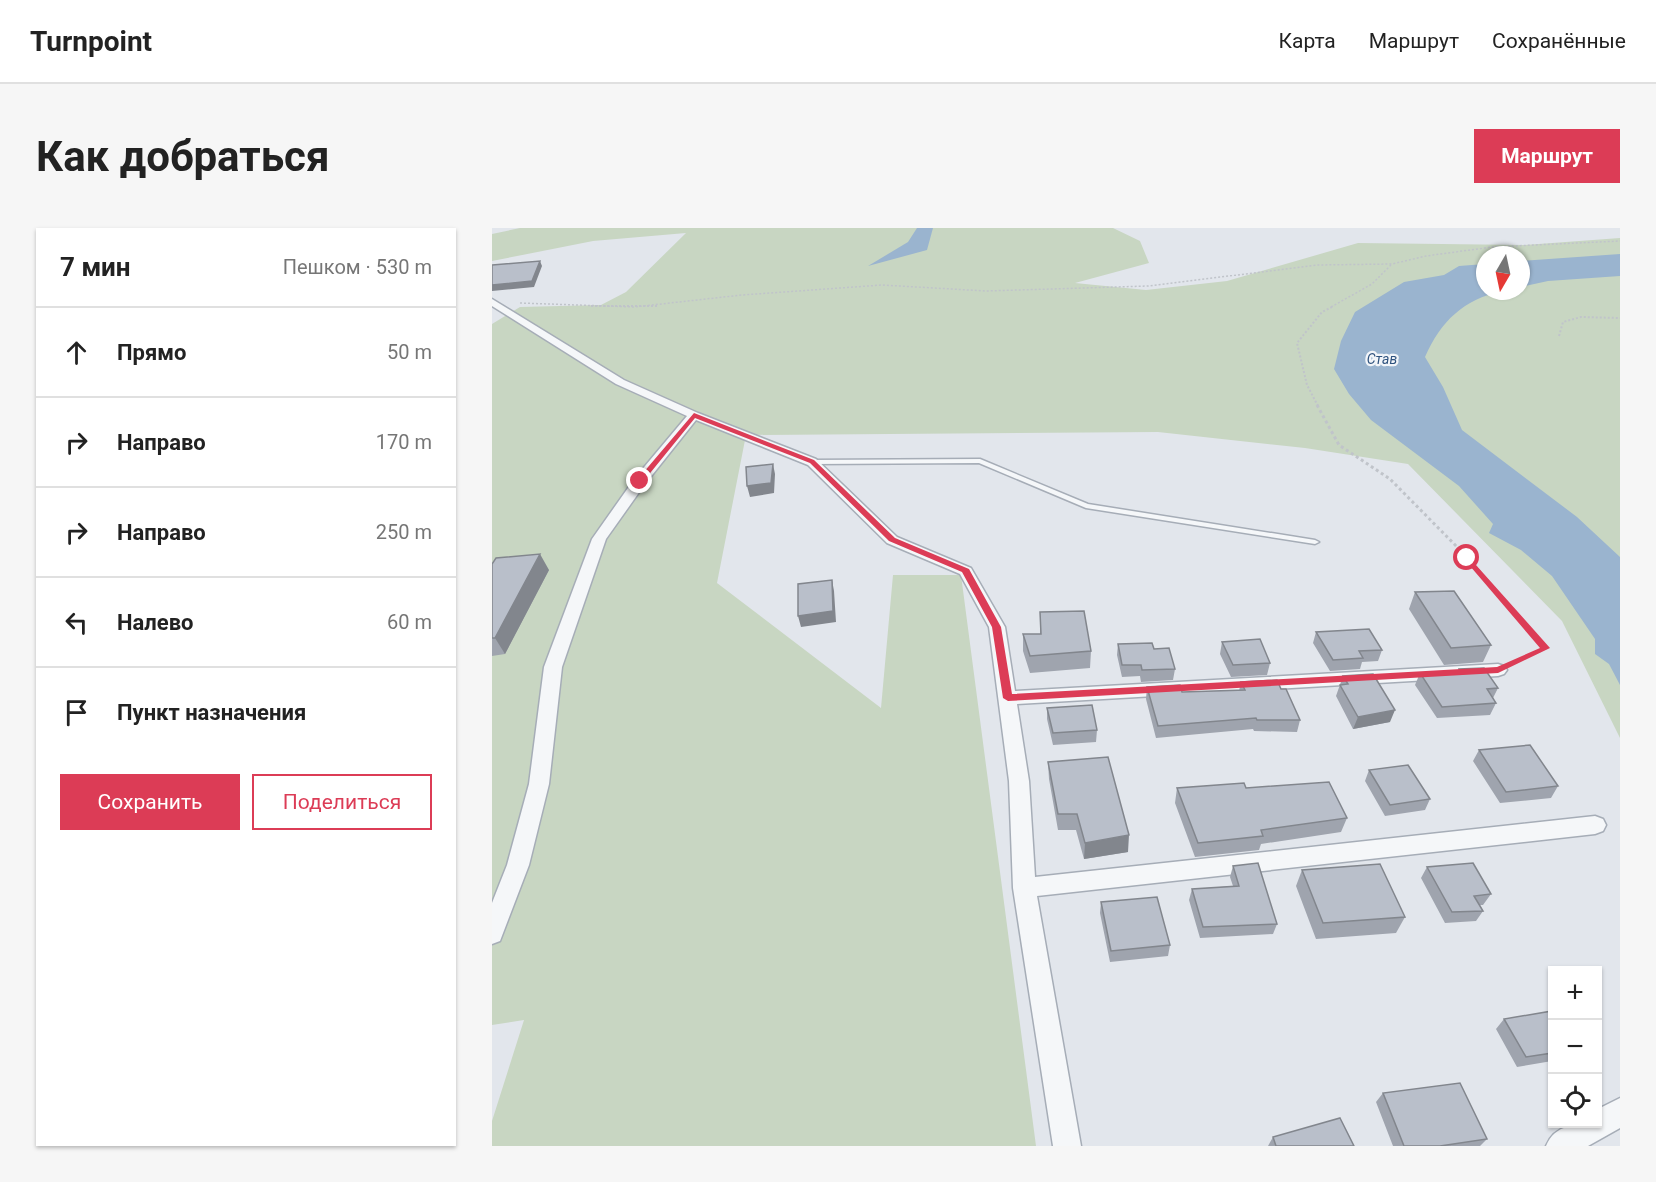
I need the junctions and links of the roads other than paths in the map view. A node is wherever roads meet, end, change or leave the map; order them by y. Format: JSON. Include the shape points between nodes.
{"nodes":[{"id":1,"x":492,"y":302,"type":"edge"},
{"id":2,"x":694,"y":415,"type":"junction"},
{"id":3,"x":812,"y":462,"type":"junction"},
{"id":4,"x":1315,"y":542,"type":"dead end"},
{"id":5,"x":1498,"y":670,"type":"road end"},
{"id":6,"x":1008,"y":698,"type":"junction"},
{"id":7,"x":1595,"y":825,"type":"dead end"},
{"id":8,"x":1024,"y":888,"type":"junction"},
{"id":9,"x":492,"y":933,"type":"edge"},
{"id":10,"x":1620,"y":1112,"type":"edge"},
{"id":11,"x":1067,"y":1146,"type":"edge"},
{"id":12,"x":1560,"y":1146,"type":"edge"}],
"edges":[{"from":1,"to":2,"type":"street","via":[[620,382]]},
{"from":2,"to":3,"type":"street"},
{"from":2,"to":9,"type":"street","via":[[599,539],[553,667],[539,784],[518,865]]},
{"from":3,"to":4,"type":"lane","via":[[980,461],[1086,506]]},
{"from":3,"to":6,"type":"street","via":[[892,540],[966,571],[997,627]]},
{"from":5,"to":6,"type":"street"},
{"from":6,"to":8,"type":"street","via":[[1019,781]]},
{"from":7,"to":8,"type":"street"},
{"from":8,"to":11,"type":"street"},
{"from":10,"to":12,"type":"street"}]}
